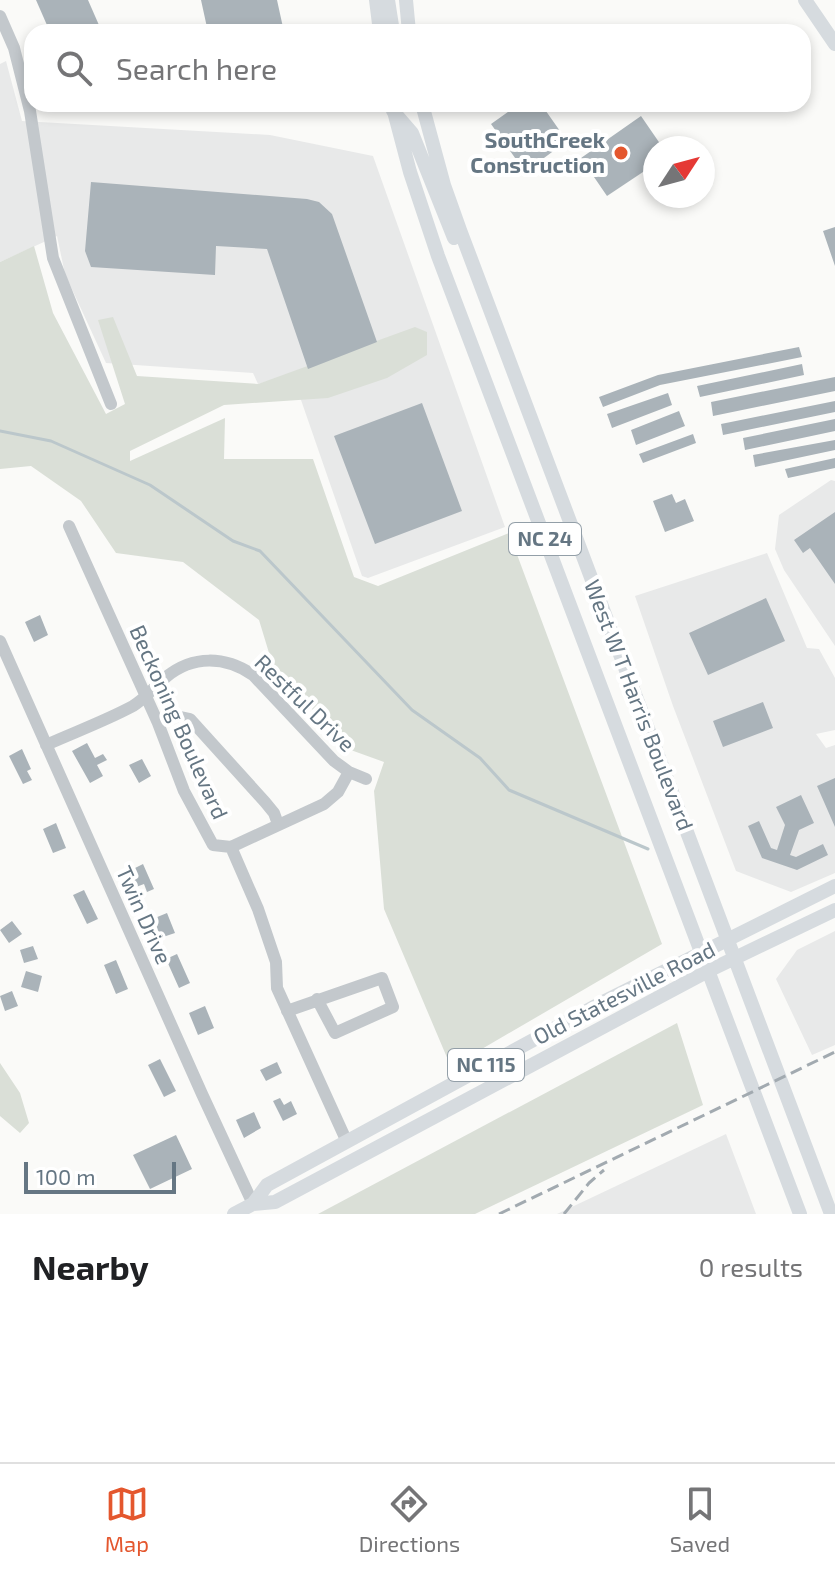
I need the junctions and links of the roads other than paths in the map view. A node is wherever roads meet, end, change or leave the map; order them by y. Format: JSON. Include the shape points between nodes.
{"nodes":[{"id":1,"x":376,"y":0,"type":"edge"},
{"id":2,"x":388,"y":0,"type":"edge"},
{"id":3,"x":406,"y":0,"type":"edge"},
{"id":4,"x":805,"y":0,"type":"edge"},
{"id":5,"x":0,"y":16,"type":"edge"},
{"id":6,"x":379,"y":24,"type":"edge"},
{"id":7,"x":392,"y":24,"type":"edge"},
{"id":8,"x":408,"y":24,"type":"edge"},
{"id":9,"x":835,"y":44,"type":"edge"},
{"id":10,"x":24,"y":87,"type":"edge"},
{"id":11,"x":30,"y":112,"type":"edge"},
{"id":12,"x":393,"y":112,"type":"edge"},
{"id":13,"x":395,"y":112,"type":"edge"},
{"id":14,"x":424,"y":112,"type":"edge"},
{"id":15,"x":487,"y":303,"type":"junction"},
{"id":16,"x":111,"y":404,"type":"dead end"},
{"id":17,"x":69,"y":526,"type":"dead end"},
{"id":18,"x":0,"y":641,"type":"edge"},
{"id":19,"x":6,"y":669,"type":"edge"},
{"id":20,"x":145,"y":696,"type":"junction"},
{"id":21,"x":158,"y":723,"type":"junction"},
{"id":22,"x":46,"y":745,"type":"junction"},
{"id":23,"x":349,"y":772,"type":"junction"},
{"id":24,"x":366,"y":779,"type":"dead end"},
{"id":25,"x":278,"y":824,"type":"junction"},
{"id":26,"x":231,"y":847,"type":"junction"},
{"id":27,"x":835,"y":886,"type":"edge"},
{"id":28,"x":835,"y":910,"type":"edge"},
{"id":29,"x":728,"y":938,"type":"junction"},
{"id":30,"x":701,"y":952,"type":"junction"},
{"id":31,"x":735,"y":958,"type":"junction"},
{"id":32,"x":708,"y":971,"type":"junction"},
{"id":33,"x":317,"y":999,"type":"junction"},
{"id":34,"x":287,"y":1011,"type":"junction"},
{"id":35,"x":347,"y":1142,"type":"junction"},
{"id":36,"x":253,"y":1204,"type":"junction"},
{"id":37,"x":234,"y":1214,"type":"edge"},
{"id":38,"x":800,"y":1214,"type":"edge"},
{"id":39,"x":831,"y":1214,"type":"edge"}],
"edges":[{"from":1,"to":6,"type":"main road"},
{"from":2,"to":7,"type":"main road"},
{"from":3,"to":8,"type":"main road"},
{"from":4,"to":9,"type":"main road"},
{"from":5,"to":10,"type":"street"},
{"from":11,"to":16,"type":"street","via":[[53,258]]},
{"from":12,"to":30,"type":"main road","name":"West W T Harris Boulevard","number":"NC 24","via":[[438,256]]},
{"from":13,"to":15,"type":"main road","via":[[412,133],[452,235]]},
{"from":14,"to":15,"type":"main road","name":"West W T Harris Boulevard","number":"NC 24"},
{"from":15,"to":29,"type":"main road","name":"West W T Harris Boulevard","number":"NC 24"},
{"from":17,"to":20,"type":"street","name":"Beckoning Boulevard"},
{"from":18,"to":19,"type":"street","name":"Twin Drive"},
{"from":19,"to":22,"type":"street","name":"Twin Drive"},
{"from":20,"to":21,"type":"street","name":"Beckoning Boulevard"},
{"from":20,"to":22,"type":"street","name":"Restful Drive"},
{"from":20,"to":23,"type":"street","name":"Restful Drive","via":[[184,665],[231,663],[253,675]]},
{"from":21,"to":25,"type":"street","via":[[176,716],[190,719],[265,802]]},
{"from":21,"to":26,"type":"street","name":"Beckoning Boulevard","via":[[209,839],[213,845]]},
{"from":22,"to":36,"type":"street","name":"Twin Drive"},
{"from":23,"to":24,"type":"street","name":"Restful Drive"},
{"from":23,"to":25,"type":"street","via":[[324,804]]},
{"from":25,"to":26,"type":"street"},
{"from":26,"to":34,"type":"street","name":"Beckoning Boulevard","via":[[258,909]]},
{"from":27,"to":29,"type":"main road","name":"Old Statesville Road","number":"NC 115"},
{"from":28,"to":31,"type":"main road","name":"Old Statesville Road","number":"NC 115"},
{"from":29,"to":30,"type":"main road","name":"Old Statesville Road","number":"NC 115"},
{"from":29,"to":31,"type":"main road","name":"West W T Harris Boulevard","number":"NC 24"},
{"from":30,"to":32,"type":"main road","name":"West W T Harris Boulevard","number":"NC 24"},
{"from":30,"to":35,"type":"main road","name":"Old Statesville Road","number":"NC 115"},
{"from":31,"to":32,"type":"main road","name":"Old Statesville Road","number":"NC 115"},
{"from":31,"to":39,"type":"main road","name":"West W T Harris Boulevard","number":"NC 24"},
{"from":32,"to":36,"type":"main road","name":"Old Statesville Road","number":"NC 115","via":[[275,1202]]},
{"from":32,"to":38,"type":"main road","name":"West W T Harris Boulevard","number":"NC 24"},
{"from":33,"to":33,"type":"street","via":[[382,978],[393,1007],[335,1033]]},
{"from":33,"to":34,"type":"street"},
{"from":34,"to":35,"type":"street","name":"Beckoning Boulevard"},
{"from":35,"to":36,"type":"main road","name":"Old Statesville Road","number":"NC 115","via":[[267,1185]]},
{"from":36,"to":37,"type":"main road","name":"Old Statesville Road","number":"NC 115"}]}
